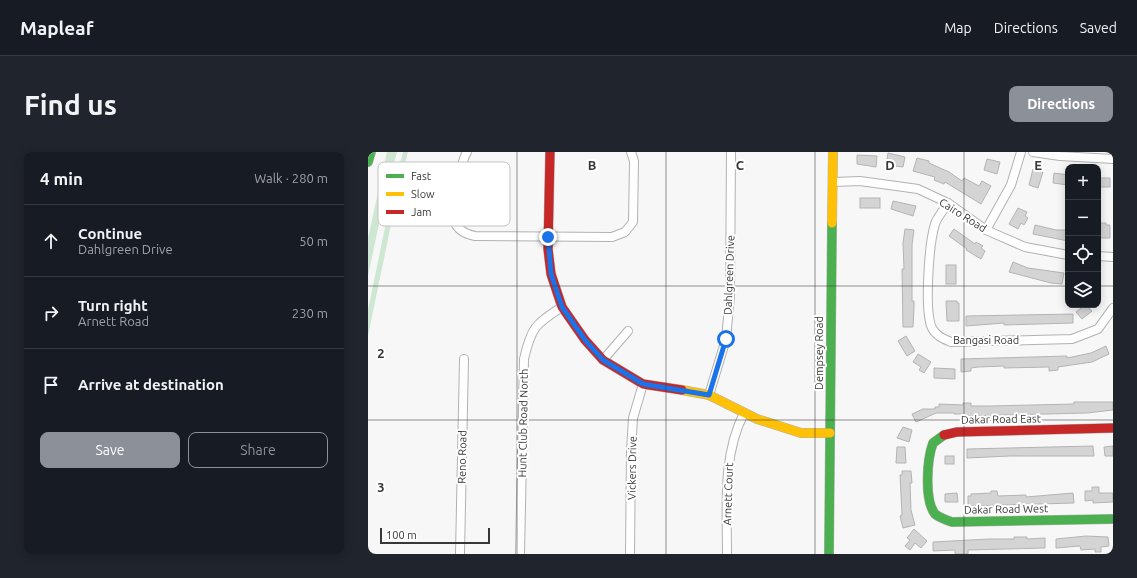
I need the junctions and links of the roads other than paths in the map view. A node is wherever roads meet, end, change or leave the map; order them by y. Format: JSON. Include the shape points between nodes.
{"nodes":[{"id":1,"x":371,"y":152,"type":"edge"},
{"id":2,"x":467,"y":152,"type":"edge"},
{"id":3,"x":550,"y":152,"type":"edge"},
{"id":4,"x":631,"y":152,"type":"edge"},
{"id":5,"x":731,"y":152,"type":"edge"},
{"id":6,"x":833,"y":152,"type":"edge"},
{"id":7,"x":1021,"y":152,"type":"edge"},
{"id":8,"x":1033,"y":152,"type":"edge"},
{"id":9,"x":1113,"y":159,"type":"edge"},
{"id":10,"x":368,"y":162,"type":"edge"},
{"id":11,"x":464,"y":162,"type":"edge"},
{"id":12,"x":833,"y":182,"type":"junction"},
{"id":13,"x":948,"y":203,"type":"junction"},
{"id":14,"x":457,"y":226,"type":"edge"},
{"id":15,"x":986,"y":230,"type":"junction"},
{"id":16,"x":548,"y":237,"type":"junction"},
{"id":17,"x":1065,"y":254,"type":"edge"},
{"id":18,"x":1101,"y":256,"type":"edge"},
{"id":19,"x":1113,"y":257,"type":"edge"},
{"id":20,"x":562,"y":307,"type":"junction"},
{"id":21,"x":1113,"y":308,"type":"edge"},
{"id":22,"x":628,"y":332,"type":"dead end"},
{"id":23,"x":464,"y":359,"type":"dead end"},
{"id":24,"x":603,"y":360,"type":"junction"},
{"id":25,"x":643,"y":384,"type":"junction"},
{"id":26,"x":709,"y":395,"type":"junction"},
{"id":27,"x":744,"y":413,"type":"junction"},
{"id":28,"x":1113,"y":428,"type":"edge"},
{"id":29,"x":830,"y":433,"type":"junction"},
{"id":30,"x":929,"y":481,"type":"joint"},
{"id":31,"x":1113,"y":519,"type":"edge"},
{"id":32,"x":460,"y":554,"type":"edge"},
{"id":33,"x":520,"y":554,"type":"edge"},
{"id":34,"x":630,"y":554,"type":"edge"},
{"id":35,"x":727,"y":554,"type":"edge"},
{"id":36,"x":829,"y":554,"type":"edge"}],
"edges":[{"from":1,"to":10,"type":"main road"},
{"from":2,"to":11,"type":"street"},
{"from":3,"to":16,"type":"main road"},
{"from":4,"to":16,"type":"street","via":[[634,161],[633,222],[625,232],[612,237]]},
{"from":5,"to":26,"type":"street","name":"Dahlgreen Drive","via":[[730,296],[726,339]]},
{"from":6,"to":12,"type":"main road","name":"Dempsey Road"},
{"from":7,"to":15,"type":"street","via":[[1011,185]]},
{"from":8,"to":9,"type":"street"},
{"from":12,"to":13,"type":"street","name":"Cairo Road","via":[[860,181],[918,189]]},
{"from":12,"to":29,"type":"main road","name":"Dempsey Road"},
{"from":13,"to":15,"type":"street","name":"Cairo Road"},
{"from":13,"to":21,"type":"street","name":"Bangasi Road","via":[[935,223],[930,253],[929,319],[932,330],[940,338],[951,342],[1072,339],[1098,329]]},
{"from":14,"to":16,"type":"street","via":[[466,234],[475,236]]},
{"from":15,"to":17,"type":"street","name":"Cairo Road","via":[[1025,247]]},
{"from":16,"to":20,"type":"main road","via":[[551,274]]},
{"from":18,"to":19,"type":"street"},
{"from":20,"to":24,"type":"main road"},
{"from":20,"to":33,"type":"street","name":"Hunt Club Road North","via":[[538,323],[529,335],[524,359]]},
{"from":22,"to":24,"type":"street"},
{"from":23,"to":32,"type":"street","name":"Reno Road"},
{"from":24,"to":25,"type":"main road"},
{"from":25,"to":26,"type":"main road"},
{"from":25,"to":34,"type":"street","name":"Vickers Drive","via":[[633,418]]},
{"from":26,"to":27,"type":"main road"},
{"from":27,"to":29,"type":"main road","via":[[801,433]]},
{"from":27,"to":35,"type":"street","name":"Arnett Court","via":[[737,427],[728,465]]},
{"from":28,"to":30,"type":"main road","name":"Dakar Road East","via":[[944,434],[933,442],[928,455]]},
{"from":29,"to":36,"type":"main road","name":"Dempsey Road"},
{"from":30,"to":31,"type":"main road","name":"Dakar Road West","via":[[929,500],[933,511],[941,519],[952,522]]}]}
